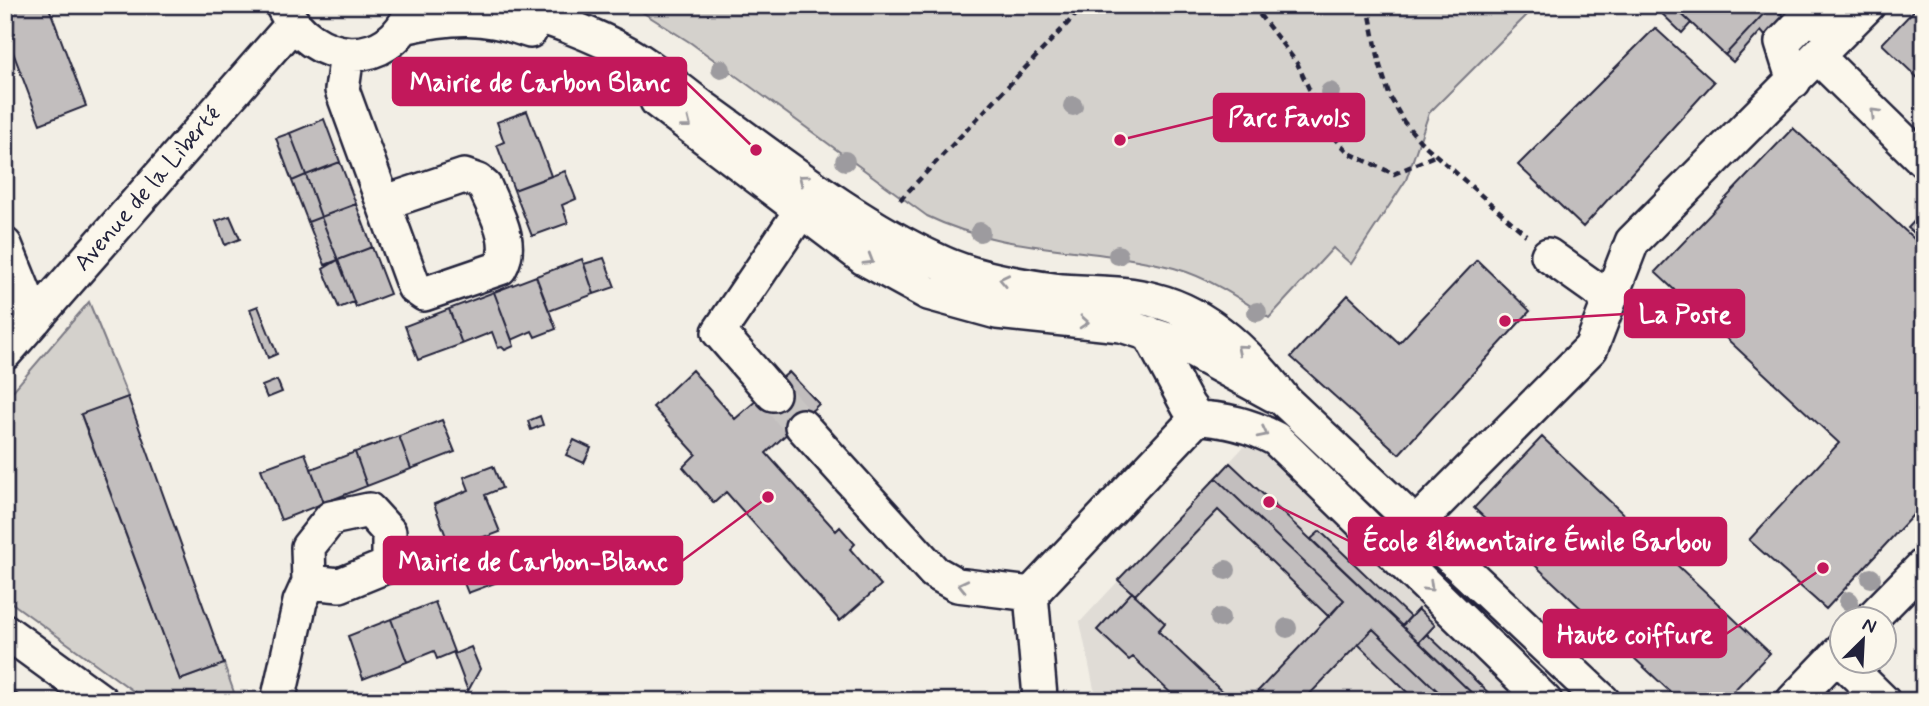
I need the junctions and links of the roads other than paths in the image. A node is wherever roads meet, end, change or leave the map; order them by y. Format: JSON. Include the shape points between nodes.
{"nodes":[{"id":1,"x":507,"y":5,"type":"edge"},
{"id":2,"x":287,"y":15,"type":"edge"},
{"id":3,"x":408,"y":16,"type":"edge"},
{"id":4,"x":1858,"y":16,"type":"edge"},
{"id":5,"x":347,"y":54,"type":"junction"},
{"id":6,"x":1818,"y":57,"type":"junction"},
{"id":7,"x":1794,"y":81,"type":"junction"},
{"id":8,"x":1924,"y":161,"type":"edge"},
{"id":9,"x":383,"y":203,"type":"dead end"},
{"id":10,"x":801,"y":211,"type":"junction"},
{"id":11,"x":5,"y":245,"type":"edge"},
{"id":12,"x":1548,"y":255,"type":"road end"},
{"id":13,"x":1610,"y":299,"type":"junction"},
{"id":14,"x":34,"y":319,"type":"junction"},
{"id":15,"x":1149,"y":333,"type":"junction"},
{"id":16,"x":5,"y":353,"type":"edge"},
{"id":17,"x":773,"y":394,"type":"tunnel mouth"},
{"id":18,"x":1285,"y":401,"type":"junction"},
{"id":19,"x":1197,"y":418,"type":"junction"},
{"id":20,"x":802,"y":426,"type":"tunnel mouth"},
{"id":21,"x":1416,"y":524,"type":"junction"},
{"id":22,"x":1924,"y":565,"type":"edge"},
{"id":23,"x":309,"y":582,"type":"dead end"},
{"id":24,"x":1031,"y":594,"type":"junction"},
{"id":25,"x":1886,"y":604,"type":"edge"},
{"id":26,"x":5,"y":631,"type":"edge"},
{"id":27,"x":1828,"y":664,"type":"edge"},
{"id":28,"x":1858,"y":674,"type":"edge"},
{"id":29,"x":1037,"y":699,"type":"edge"},
{"id":30,"x":102,"y":701,"type":"edge"},
{"id":31,"x":278,"y":701,"type":"edge"},
{"id":32,"x":1545,"y":701,"type":"edge"},
{"id":33,"x":1603,"y":701,"type":"edge"},
{"id":34,"x":1793,"y":701,"type":"edge"},
{"id":35,"x":1883,"y":701,"type":"edge"}],
"edges":[{"from":18,"to":1,"type":"street","one_way":true,"via":[[1253,360],[1188,313],[1155,300],[1054,290],[939,262],[880,231],[817,189],[631,55],[572,26]]},
{"from":2,"to":5,"type":"street","via":[[307,40]]},
{"from":2,"to":14,"type":"street","name":"Avenue de la Liberté"},
{"from":3,"to":5,"type":"street","via":[[387,42]]},
{"from":3,"to":10,"type":"street","one_way":true,"via":[[500,20],[567,45],[622,74]]},
{"from":4,"to":6,"type":"street"},
{"from":4,"to":7,"type":"street","via":[[1804,20],[1782,43]]},
{"from":5,"to":9,"type":"street","via":[[342,90]]},
{"from":6,"to":7,"type":"street"},
{"from":8,"to":6,"type":"street","one_way":true},
{"from":7,"to":13,"type":"street","via":[[1632,242]]},
{"from":10,"to":15,"type":"street","one_way":true,"via":[[864,258],[928,293],[997,312],[1121,325]]},
{"from":10,"to":17,"type":"street","via":[[719,332]]},
{"from":11,"to":14,"type":"street"},
{"from":12,"to":13,"type":"street"},
{"from":13,"to":21,"type":"street","via":[[1591,348]]},
{"from":14,"to":16,"type":"street","name":"Avenue de la Liberté"},
{"from":15,"to":18,"type":"street","via":[[1178,343]]},
{"from":15,"to":19,"type":"street"},
{"from":18,"to":21,"type":"street"},
{"from":19,"to":24,"type":"street"},
{"from":19,"to":32,"type":"street","one_way":true,"via":[[1222,419],[1276,439]]},
{"from":24,"to":20,"type":"street","one_way":true,"via":[[957,585],[934,572]]},
{"from":21,"to":33,"type":"street"},
{"from":22,"to":25,"type":"street"},
{"from":23,"to":31,"type":"street","via":[[300,602]]},
{"from":24,"to":29,"type":"street"},
{"from":26,"to":30,"type":"street"},
{"from":27,"to":34,"type":"street"},
{"from":28,"to":35,"type":"street"}]}
